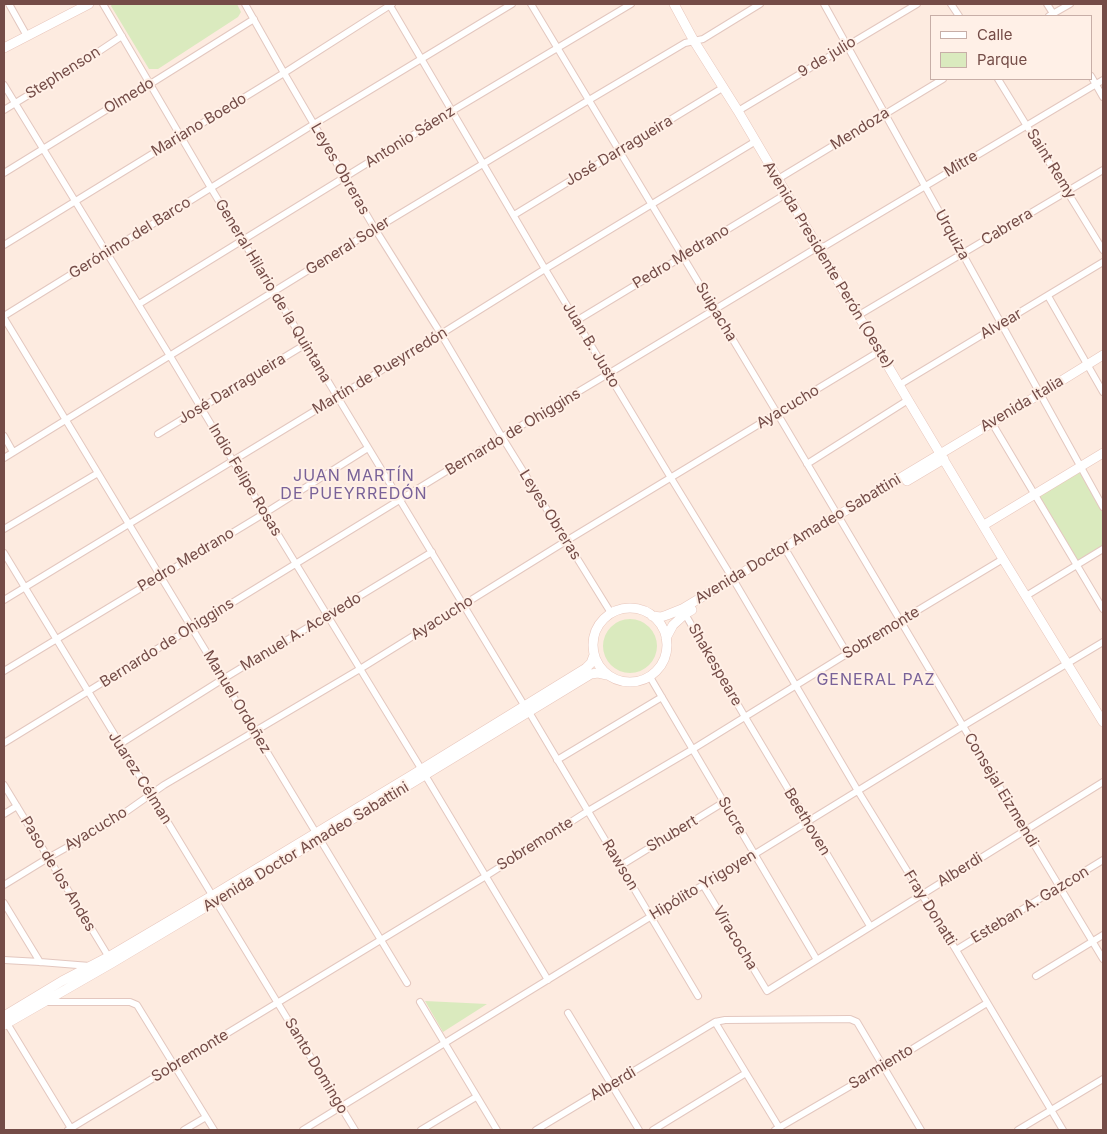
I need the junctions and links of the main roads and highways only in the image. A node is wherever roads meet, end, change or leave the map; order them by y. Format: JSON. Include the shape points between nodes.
{"nodes":[{"id":1,"x":89,"y":4,"type":"edge"},
{"id":2,"x":674,"y":4,"type":"edge"},
{"id":3,"x":4,"y":48,"type":"edge"},
{"id":4,"x":1103,"y":354,"type":"edge"},
{"id":5,"x":1103,"y":453,"type":"edge"},
{"id":6,"x":942,"y":456,"type":"junction"},
{"id":7,"x":838,"y":518,"type":"junction"},
{"id":8,"x":984,"y":525,"type":"junction"},
{"id":9,"x":734,"y":581,"type":"junction"},
{"id":10,"x":652,"y":616,"type":"junction"},
{"id":11,"x":666,"y":638,"type":"junction"},
{"id":12,"x":594,"y":655,"type":"junction"},
{"id":13,"x":607,"y":675,"type":"junction"},
{"id":14,"x":526,"y":708,"type":"junction"},
{"id":15,"x":1103,"y":722,"type":"edge"},
{"id":16,"x":110,"y":960,"type":"junction"},
{"id":17,"x":5,"y":1020,"type":"edge"}],
"edges":[{"from":1,"to":3,"type":"main road"},
{"from":2,"to":6,"type":"main road","name":"Avenida Presidente Perón (Oeste)"},
{"from":4,"to":6,"type":"main road","name":"Avenida Italia"},
{"from":5,"to":8,"type":"main road"},
{"from":6,"to":7,"type":"main road","name":"Avenida Doctor Amadeo Sabattini"},
{"from":6,"to":8,"type":"main road","name":"Avenida Presidente Perón (Oeste)"},
{"from":7,"to":9,"type":"main road","name":"Avenida Doctor Amadeo Sabattini"},
{"from":7,"to":9,"type":"main road","name":"Avenida Doctor Amadeo Sabattini","via":[[787,552]]},
{"from":8,"to":15,"type":"main road","name":"Avenida Presidente Perón (Oeste)"},
{"from":9,"to":10,"type":"main road","name":"Avenida Doctor Amadeo Sabattini","via":[[675,613]]},
{"from":9,"to":11,"type":"main road","name":"Avenida Doctor Amadeo Sabattini","via":[[685,614],[673,625]]},
{"from":10,"to":11,"type":"main road"},
{"from":10,"to":12,"type":"main road","via":[[632,608],[611,614],[601,621],[595,632]]},
{"from":11,"to":13,"type":"main road","via":[[664,660],[650,677],[628,683]]},
{"from":12,"to":13,"type":"main road"},
{"from":12,"to":14,"type":"main road","name":"Avenida Doctor Amadeo Sabattini","via":[[586,668]]},
{"from":13,"to":14,"type":"main road","name":"Avenida Doctor Amadeo Sabattini","via":[[590,674]]},
{"from":14,"to":16,"type":"main road","name":"Avenida Doctor Amadeo Sabattini"},
{"from":16,"to":17,"type":"main road","name":"Avenida Doctor Amadeo Sabattini","via":[[42,1002]]},
{"from":16,"to":17,"type":"main road","name":"Avenida Doctor Amadeo Sabattini","via":[[62,981]]}]}
